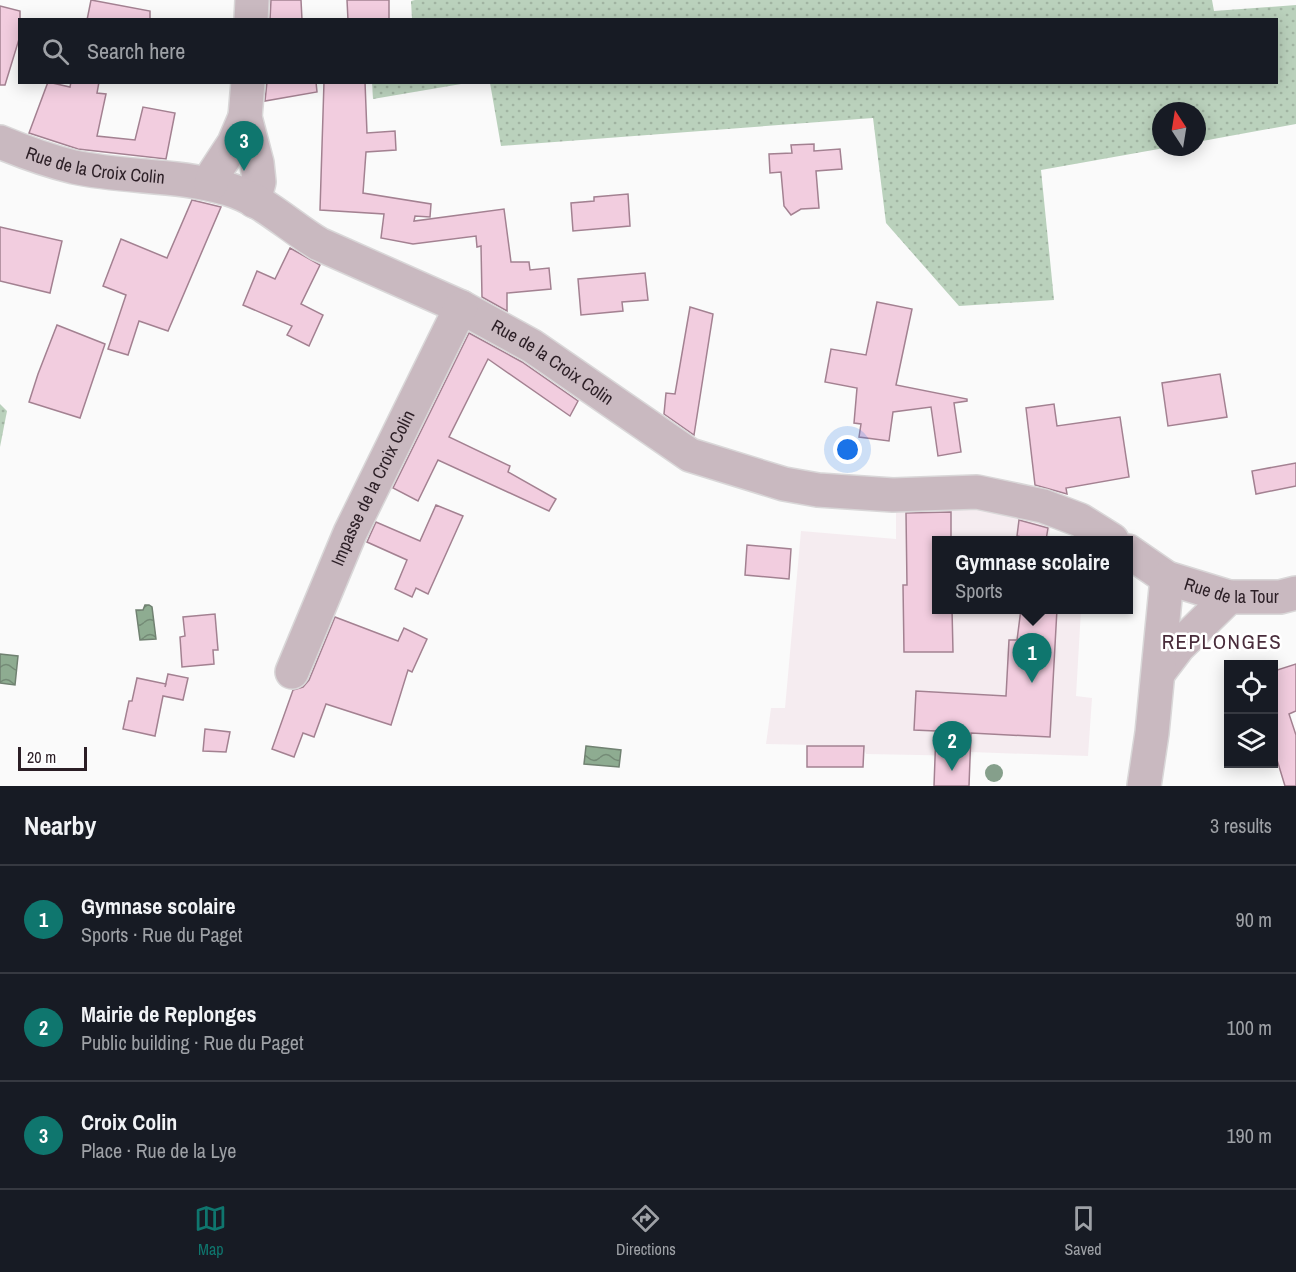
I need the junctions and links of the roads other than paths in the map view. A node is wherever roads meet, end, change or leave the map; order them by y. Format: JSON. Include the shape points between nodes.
{"nodes":[{"id":1,"x":252,"y":0,"type":"edge"},
{"id":2,"x":251,"y":18,"type":"edge"},
{"id":3,"x":248,"y":84,"type":"edge"},
{"id":4,"x":245,"y":117,"type":"junction"},
{"id":5,"x":0,"y":142,"type":"edge"},
{"id":6,"x":211,"y":184,"type":"junction"},
{"id":7,"x":254,"y":201,"type":"junction"},
{"id":8,"x":461,"y":307,"type":"junction"},
{"id":9,"x":1106,"y":536,"type":"edge"},
{"id":10,"x":1133,"y":554,"type":"edge"},
{"id":11,"x":1167,"y":578,"type":"junction"},
{"id":12,"x":1296,"y":593,"type":"edge"},
{"id":13,"x":1229,"y":597,"type":"junction"},
{"id":14,"x":292,"y":672,"type":"dead end"},
{"id":15,"x":1159,"y":672,"type":"junction"},
{"id":16,"x":1144,"y":786,"type":"edge"}],
"edges":[{"from":1,"to":2,"type":"street"},
{"from":3,"to":4,"type":"street"},
{"from":4,"to":6,"type":"street"},
{"from":4,"to":7,"type":"street","via":[[258,163]]},
{"from":5,"to":6,"type":"street","name":"Rue de la Croix Colin","via":[[74,167]]},
{"from":6,"to":7,"type":"street","name":"Rue de la Croix Colin"},
{"from":7,"to":8,"type":"street","name":"Rue de la Croix Colin","via":[[319,244]]},
{"from":8,"to":9,"type":"street","name":"Rue de la Croix Colin","via":[[532,346],[690,455],[784,484],[818,490],[893,495],[977,492],[1043,506],[1080,520]]},
{"from":8,"to":14,"type":"street","name":"Impasse de la Croix Colin","via":[[350,534]]},
{"from":10,"to":11,"type":"street"},
{"from":11,"to":13,"type":"street","name":"Rue de la Tour"},
{"from":11,"to":15,"type":"street"},
{"from":12,"to":13,"type":"street","name":"Rue de la Tour","via":[[1280,597]]},
{"from":13,"to":15,"type":"street","via":[[1178,647]]},
{"from":15,"to":16,"type":"street"}]}
